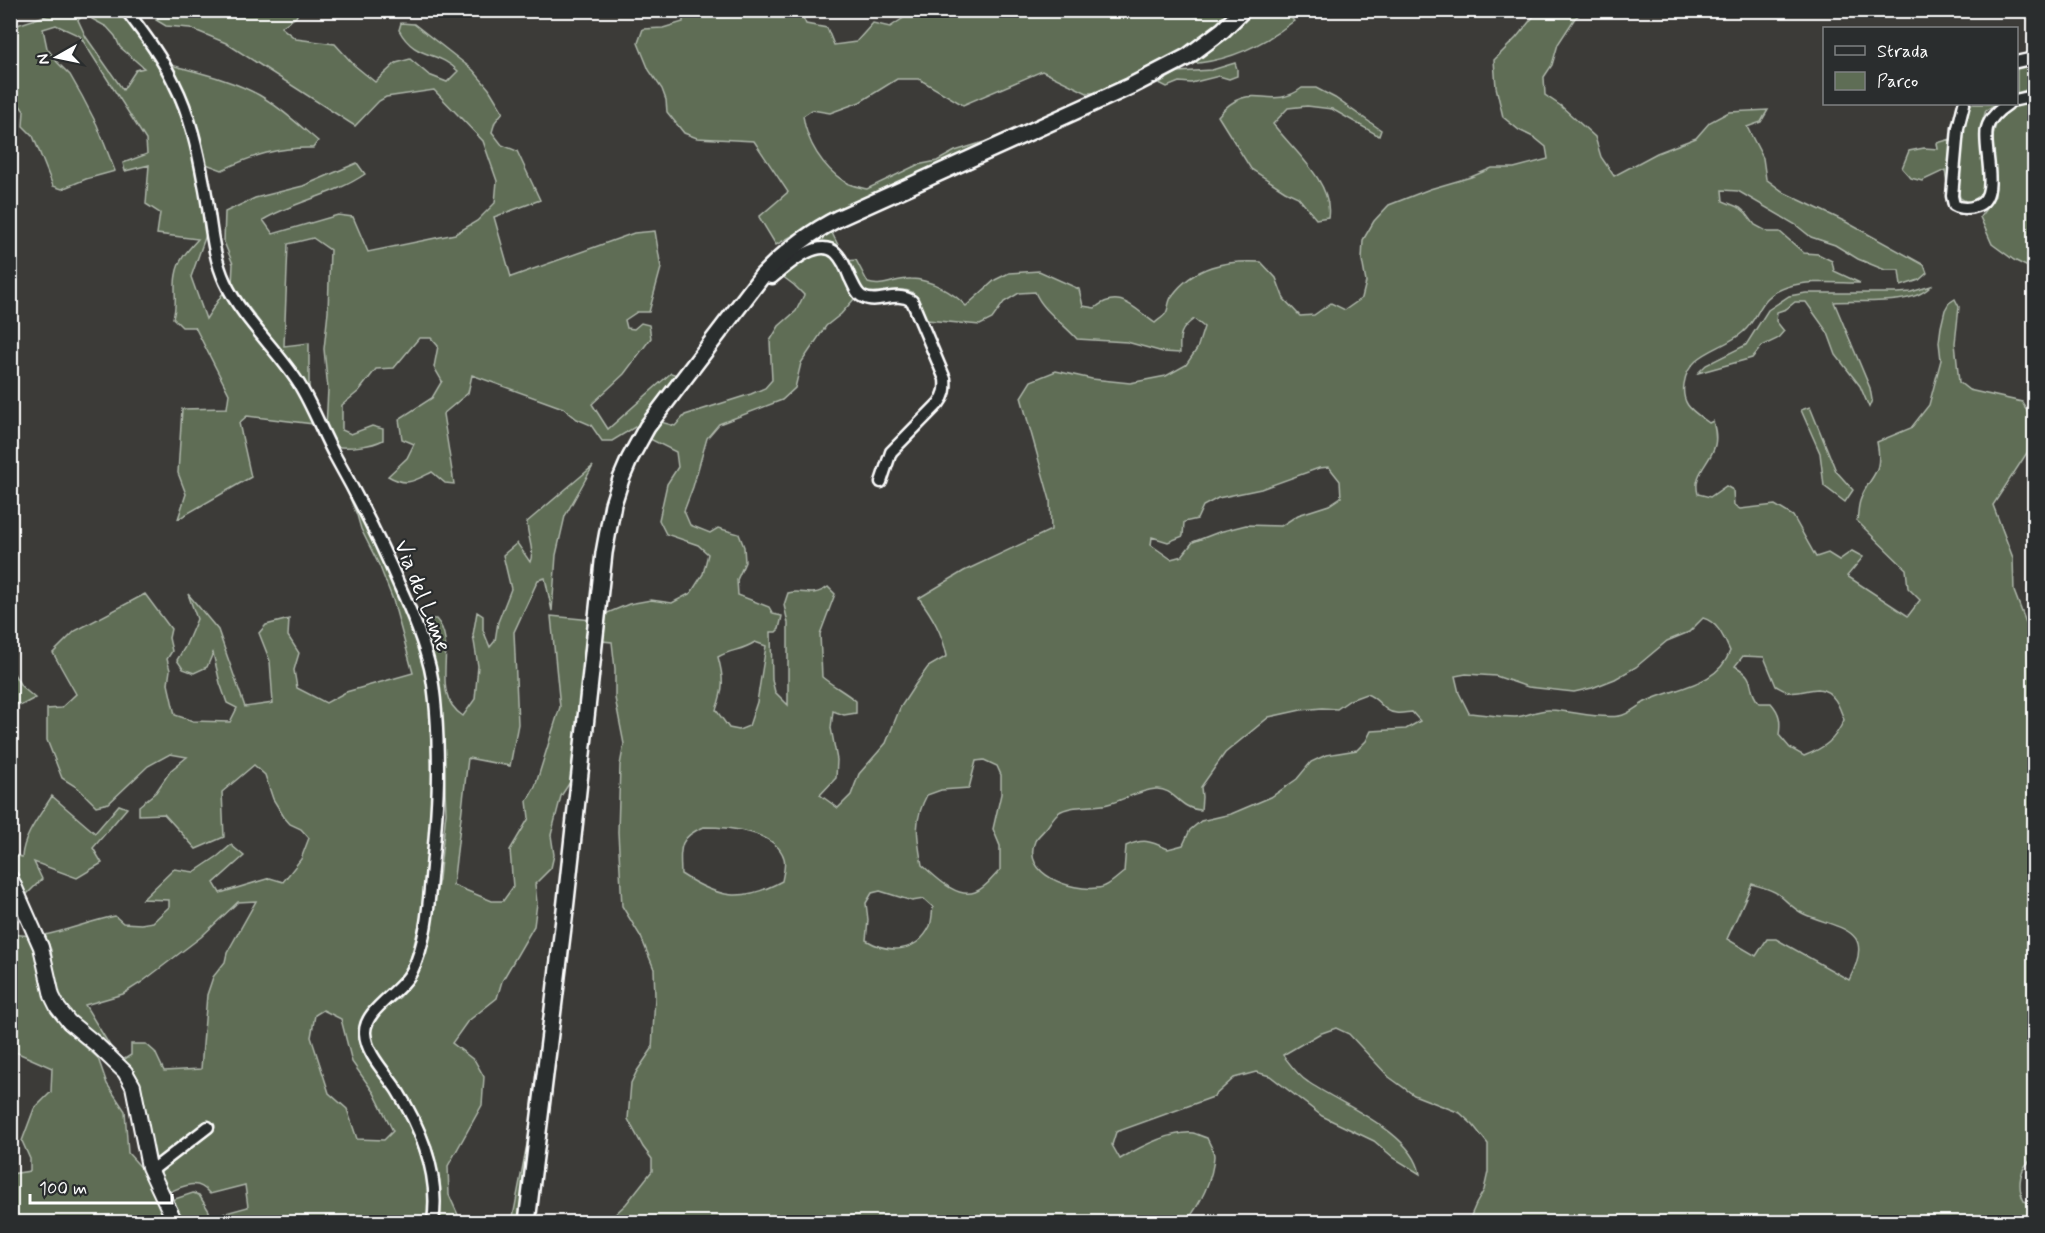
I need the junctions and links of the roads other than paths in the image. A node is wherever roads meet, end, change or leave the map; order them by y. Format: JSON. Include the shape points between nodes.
{"nodes":[{"id":1,"x":126,"y":10,"type":"edge"},
{"id":2,"x":1243,"y":10,"type":"edge"},
{"id":3,"x":2034,"y":58,"type":"edge"},
{"id":4,"x":2018,"y":62,"type":"edge"},
{"id":5,"x":2034,"y":96,"type":"edge"},
{"id":6,"x":2018,"y":100,"type":"edge"},
{"id":7,"x":1964,"y":105,"type":"edge"},
{"id":8,"x":2007,"y":105,"type":"edge"},
{"id":9,"x":762,"y":276,"type":"junction"},
{"id":10,"x":881,"y":482,"type":"dead end"},
{"id":11,"x":10,"y":877,"type":"edge"},
{"id":12,"x":208,"y":1127,"type":"dead end"},
{"id":13,"x":151,"y":1171,"type":"junction"},
{"id":14,"x":175,"y":1222,"type":"edge"},
{"id":15,"x":433,"y":1222,"type":"edge"},
{"id":16,"x":527,"y":1222,"type":"edge"}],
"edges":[{"from":1,"to":15,"type":"street","name":"Via del Lume","via":[[177,87],[198,151],[224,280],[314,410],[384,550],[416,622],[430,670],[438,771],[425,922],[412,972],[370,1016],[365,1033],[370,1051],[398,1092],[420,1135],[432,1169]]},
{"from":2,"to":9,"type":"main road","via":[[1205,45],[1173,65],[823,226]]},
{"from":3,"to":4,"type":"street"},
{"from":5,"to":6,"type":"street"},
{"from":7,"to":8,"type":"street","via":[[1952,196],[1954,205],[1965,208],[1986,200],[1990,181],[1986,131],[1993,116]]},
{"from":9,"to":10,"type":"street","via":[[772,278],[790,263],[821,248],[836,253],[863,297],[901,296],[912,301],[946,388],[939,403],[891,452]]},
{"from":9,"to":16,"type":"main road","via":[[647,427],[630,458],[613,504],[604,553]]},
{"from":11,"to":13,"type":"street","via":[[41,946],[58,1008],[125,1072],[133,1086]]},
{"from":12,"to":13,"type":"street"},
{"from":13,"to":14,"type":"street"}]}
